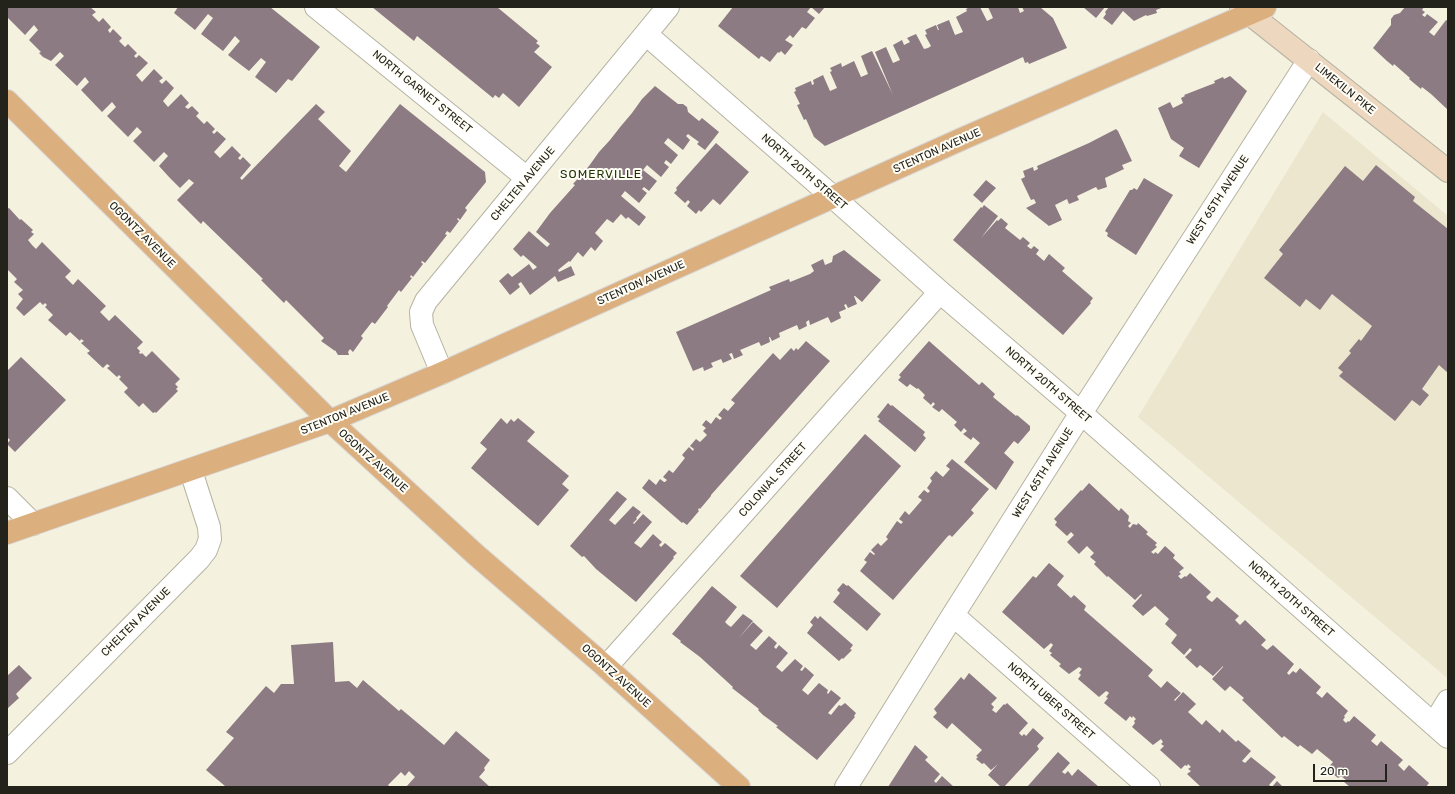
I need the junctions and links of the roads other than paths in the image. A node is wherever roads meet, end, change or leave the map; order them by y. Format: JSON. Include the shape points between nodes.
{"nodes":[{"id":1,"x":316,"y":7,"type":"edge"},
{"id":2,"x":668,"y":7,"type":"edge"},
{"id":3,"x":1252,"y":9,"type":"edge"},
{"id":4,"x":647,"y":35,"type":"junction"},
{"id":5,"x":1309,"y":60,"type":"junction"},
{"id":6,"x":7,"y":101,"type":"edge"},
{"id":7,"x":1448,"y":172,"type":"edge"},
{"id":8,"x":527,"y":178,"type":"junction"},
{"id":9,"x":833,"y":197,"type":"junction"},
{"id":10,"x":940,"y":292,"type":"junction"},
{"id":11,"x":442,"y":373,"type":"junction"},
{"id":12,"x":1081,"y":413,"type":"junction"},
{"id":13,"x":330,"y":422,"type":"junction"},
{"id":14,"x":191,"y":471,"type":"junction"},
{"id":15,"x":7,"y":498,"type":"edge"},
{"id":16,"x":33,"y":524,"type":"junction"},
{"id":17,"x":7,"y":533,"type":"edge"},
{"id":18,"x":953,"y":615,"type":"junction"},
{"id":19,"x":606,"y":667,"type":"junction"},
{"id":20,"x":1448,"y":701,"type":"edge"},
{"id":21,"x":1441,"y":730,"type":"edge"},
{"id":22,"x":7,"y":753,"type":"edge"},
{"id":23,"x":739,"y":787,"type":"edge"},
{"id":24,"x":846,"y":787,"type":"edge"},
{"id":25,"x":1150,"y":787,"type":"edge"}],
"edges":[{"from":1,"to":8,"type":"street","name":"NORTH GARNET STREET"},
{"from":2,"to":4,"type":"street","name":"CHELTEN AVENUE"},
{"from":3,"to":5,"type":"street","name":"LIMEKILN PIKE"},
{"from":3,"to":9,"type":"main road","name":"STENTON AVENUE"},
{"from":4,"to":8,"type":"street","name":"CHELTEN AVENUE"},
{"from":4,"to":9,"type":"street","name":"NORTH 20TH STREET"},
{"from":5,"to":7,"type":"street","name":"LIMEKILN PIKE"},
{"from":5,"to":12,"type":"street","name":"WEST 65TH AVENUE"},
{"from":6,"to":13,"type":"main road","name":"OGONTZ AVENUE"},
{"from":8,"to":11,"type":"street","name":"CHELTEN AVENUE","via":[[426,301],[421,312],[422,325]]},
{"from":9,"to":10,"type":"street","name":"NORTH 20TH STREET"},
{"from":9,"to":11,"type":"main road","name":"STENTON AVENUE"},
{"from":10,"to":12,"type":"street","name":"NORTH 20TH STREET"},
{"from":10,"to":19,"type":"street","name":"COLONIAL STREET"},
{"from":11,"to":13,"type":"main road","name":"STENTON AVENUE"},
{"from":12,"to":18,"type":"street","name":"WEST 65TH AVENUE"},
{"from":12,"to":21,"type":"street","name":"NORTH 20TH STREET"},
{"from":13,"to":14,"type":"main road","name":"STENTON AVENUE"},
{"from":13,"to":19,"type":"main road","name":"OGONTZ AVENUE","via":[[475,554]]},
{"from":14,"to":16,"type":"main road","name":"STENTON AVENUE"},
{"from":14,"to":22,"type":"street","name":"CHELTEN AVENUE","via":[[209,526],[210,539],[206,550]]},
{"from":15,"to":16,"type":"street"},
{"from":16,"to":17,"type":"main road","name":"STENTON AVENUE"},
{"from":18,"to":24,"type":"street","name":"WEST 65TH AVENUE"},
{"from":18,"to":25,"type":"street","name":"NORTH UBER STREET"},
{"from":19,"to":23,"type":"main road","name":"OGONTZ AVENUE"},
{"from":20,"to":21,"type":"street"}]}
